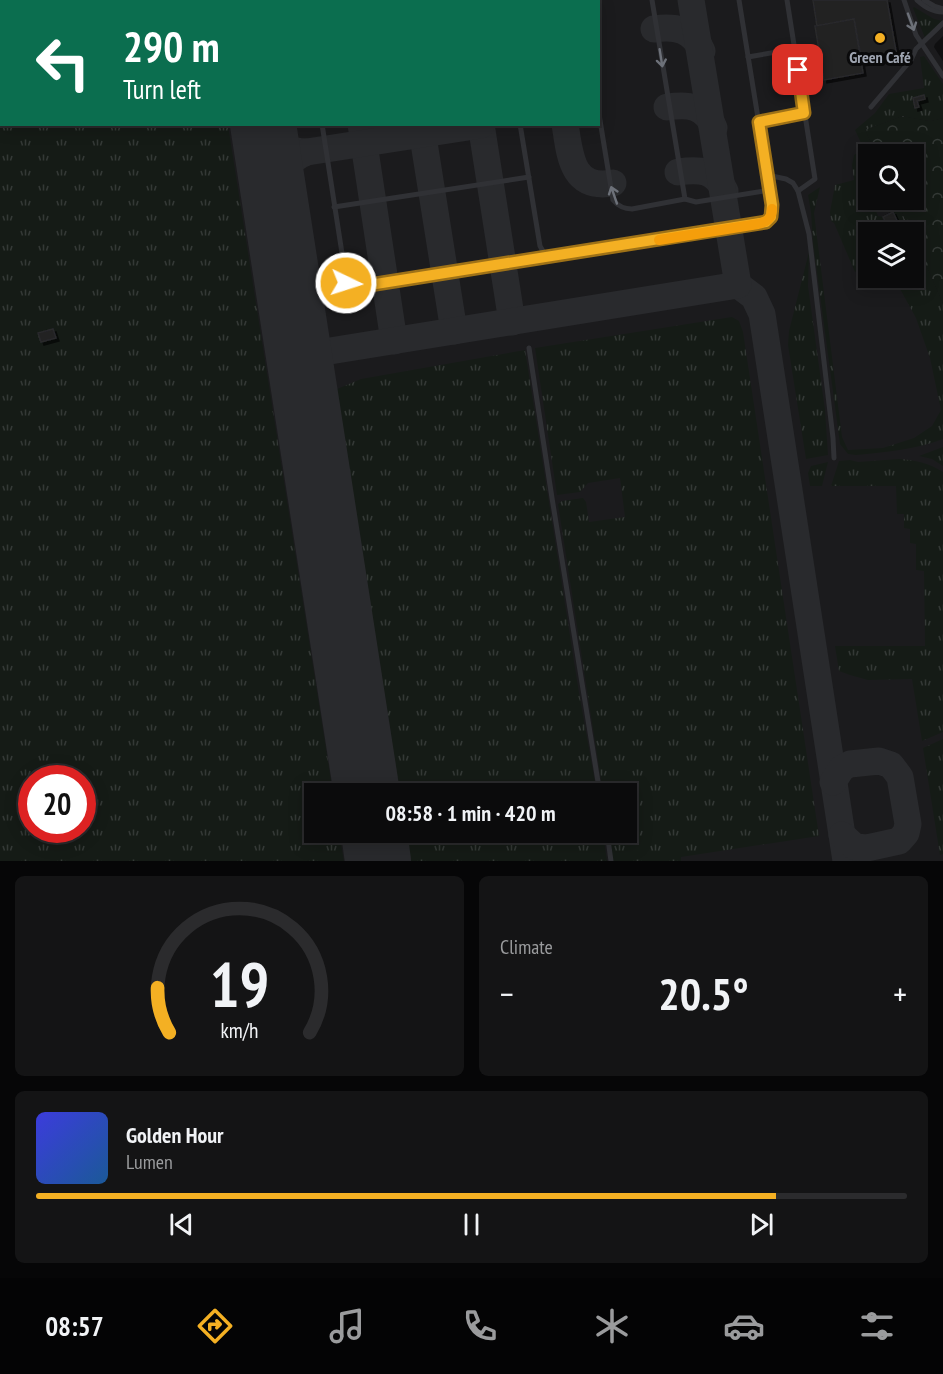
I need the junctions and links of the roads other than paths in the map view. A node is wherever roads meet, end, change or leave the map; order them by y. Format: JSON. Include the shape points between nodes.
{"nodes":[{"id":1,"x":652,"y":0,"type":"edge"},
{"id":2,"x":739,"y":0,"type":"edge"},
{"id":3,"x":787,"y":0,"type":"edge"},
{"id":4,"x":904,"y":0,"type":"edge"},
{"id":5,"x":917,"y":0,"type":"edge"},
{"id":6,"x":924,"y":0,"type":"edge"},
{"id":7,"x":943,"y":11,"type":"edge"},
{"id":8,"x":943,"y":23,"type":"edge"},
{"id":9,"x":921,"y":43,"type":"junction"},
{"id":10,"x":794,"y":49,"type":"junction"},
{"id":11,"x":748,"y":57,"type":"junction"},
{"id":12,"x":943,"y":76,"type":"edge"},
{"id":13,"x":872,"y":107,"type":"dead end"},
{"id":14,"x":804,"y":113,"type":"junction"},
{"id":15,"x":600,"y":120,"type":"edge"},
{"id":16,"x":759,"y":122,"type":"junction"},
{"id":17,"x":322,"y":126,"type":"edge"},
{"id":18,"x":520,"y":126,"type":"edge"},
{"id":19,"x":767,"y":175,"type":"junction"},
{"id":20,"x":529,"y":177,"type":"junction"},
{"id":21,"x":770,"y":190,"type":"junction"},
{"id":22,"x":798,"y":191,"type":"junction"},
{"id":23,"x":685,"y":199,"type":"junction"},
{"id":24,"x":334,"y":207,"type":"junction"},
{"id":25,"x":540,"y":246,"type":"junction"},
{"id":26,"x":553,"y":256,"type":"junction"},
{"id":27,"x":530,"y":260,"type":"junction"},
{"id":28,"x":529,"y":348,"type":"dead end"},
{"id":29,"x":834,"y":459,"type":"dead end"},
{"id":30,"x":598,"y":783,"type":"edge"},
{"id":31,"x":609,"y":843,"type":"edge"},
{"id":32,"x":611,"y":861,"type":"edge"}],
"edges":[{"from":1,"to":23,"type":"lane","one_way":true},
{"from":2,"to":11,"type":"lane"},
{"from":3,"to":10,"type":"lane"},
{"from":4,"to":9,"type":"lane","one_way":true},
{"from":5,"to":7,"type":"lane","via":[[936,12]]},
{"from":6,"to":7,"type":"lane"},
{"from":8,"to":9,"type":"lane"},
{"from":9,"to":12,"type":"lane"},
{"from":9,"to":13,"type":"lane"},
{"from":10,"to":11,"type":"lane"},
{"from":10,"to":14,"type":"lane"},
{"from":11,"to":16,"type":"lane"},
{"from":14,"to":16,"type":"lane"},
{"from":14,"to":22,"type":"lane","via":[[815,179]]},
{"from":23,"to":15,"type":"lane","one_way":true,"via":[[632,209],[617,204],[613,200]]},
{"from":16,"to":19,"type":"lane"},
{"from":17,"to":24,"type":"lane"},
{"from":18,"to":20,"type":"lane"},
{"from":19,"to":21,"type":"lane"},
{"from":19,"to":22,"type":"lane","via":[[794,183]]},
{"from":20,"to":24,"type":"lane"},
{"from":20,"to":25,"type":"lane"},
{"from":21,"to":23,"type":"lane","via":[[696,202]]},
{"from":21,"to":26,"type":"lane","via":[[772,212],[766,222]]},
{"from":22,"to":29,"type":"lane","via":[[809,234]]},
{"from":24,"to":27,"type":"lane","via":[[346,279],[353,288]]},
{"from":25,"to":26,"type":"lane","via":[[544,253]]},
{"from":25,"to":27,"type":"lane"},
{"from":26,"to":27,"type":"lane"},
{"from":28,"to":30,"type":"lane"},
{"from":31,"to":32,"type":"lane"}]}
